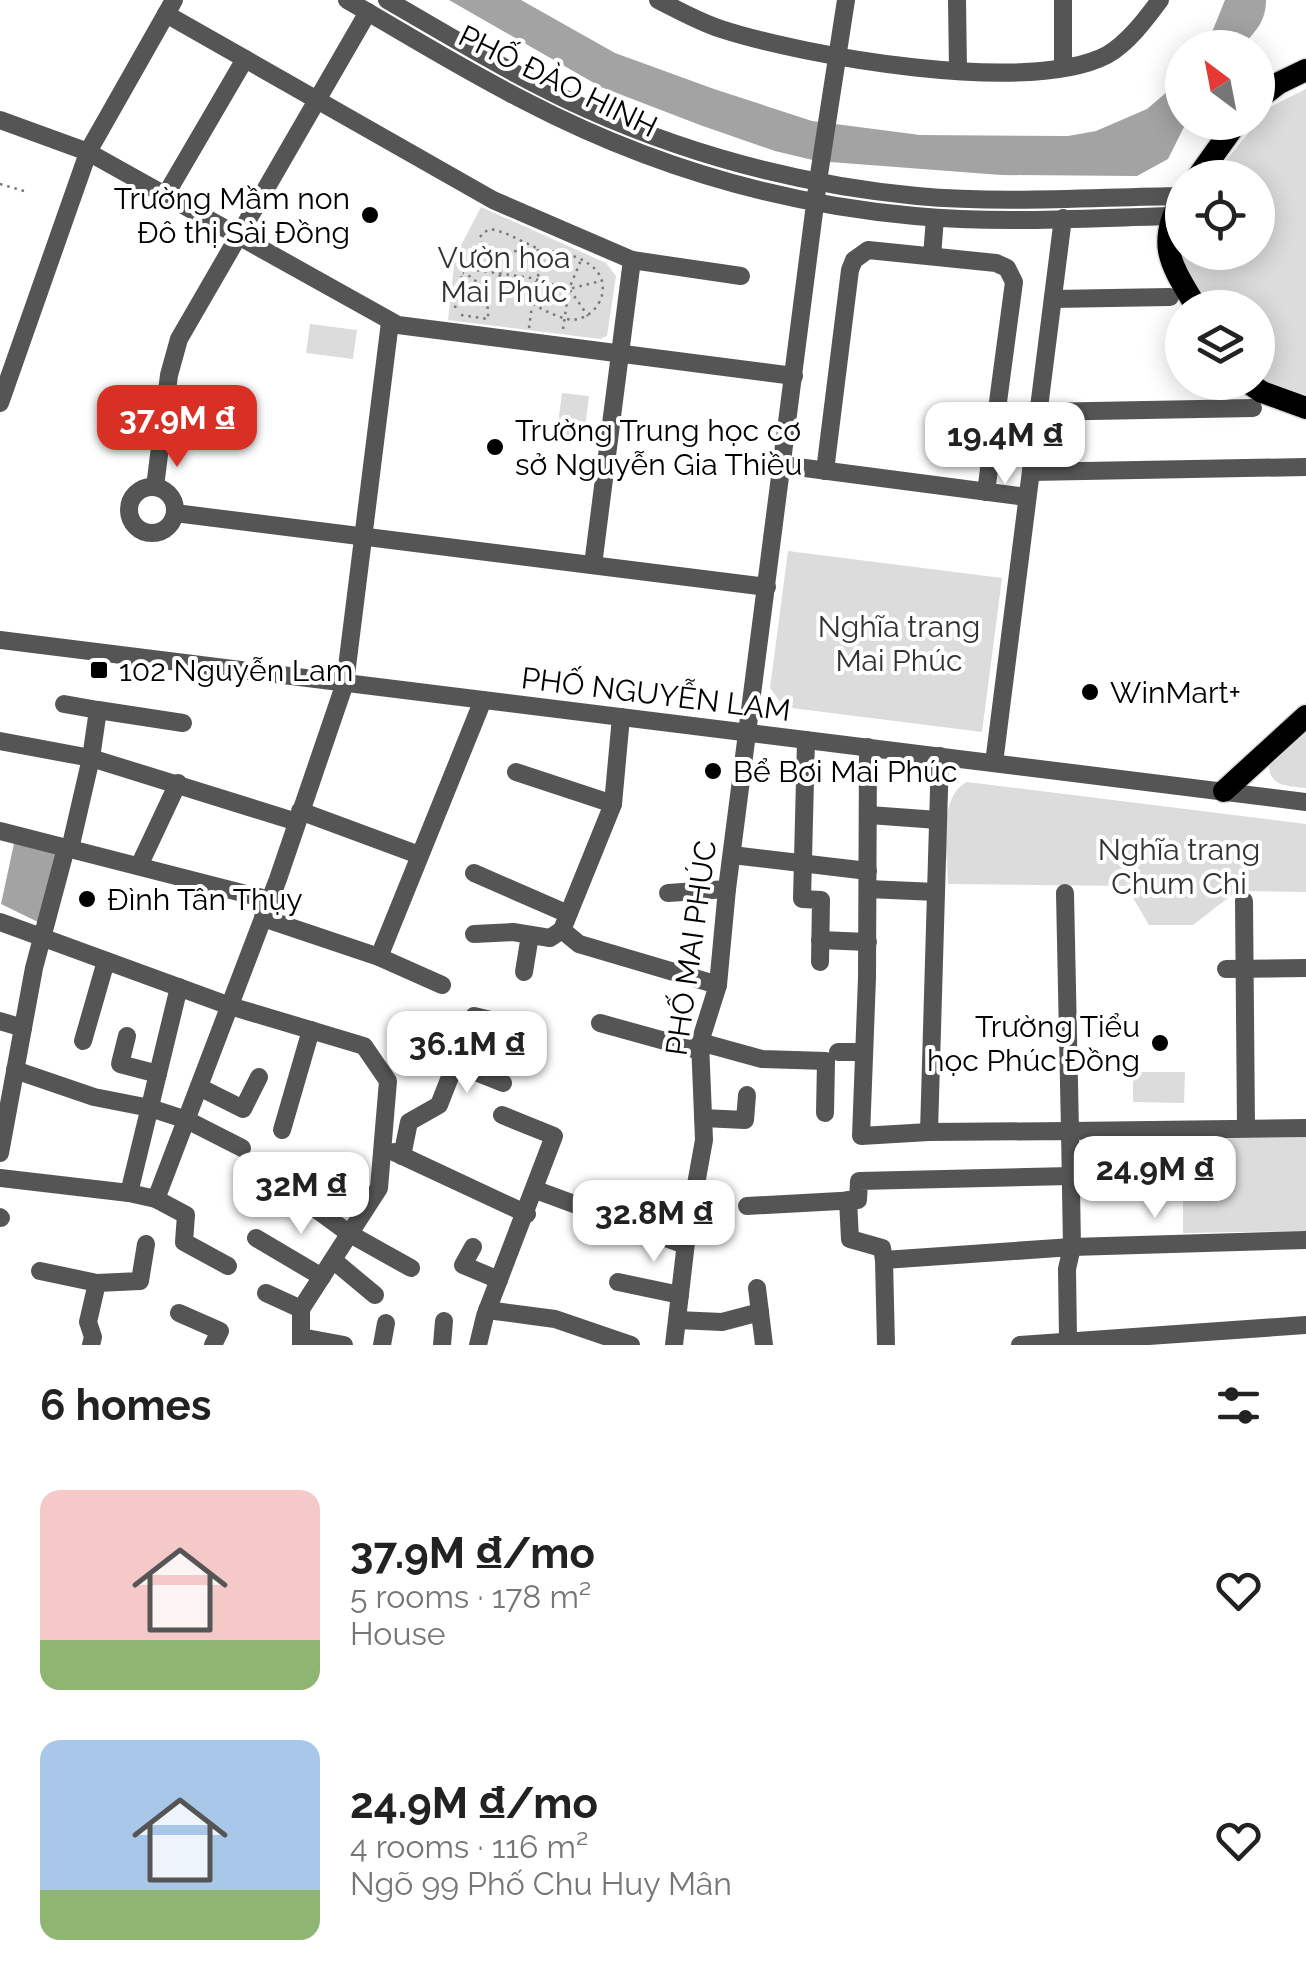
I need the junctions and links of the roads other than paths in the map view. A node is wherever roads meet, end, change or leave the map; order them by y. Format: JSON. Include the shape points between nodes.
{"nodes":[{"id":1,"x":347,"y":0,"type":"edge"},
{"id":2,"x":387,"y":0,"type":"edge"},
{"id":3,"x":658,"y":0,"type":"edge"},
{"id":4,"x":846,"y":0,"type":"edge"},
{"id":5,"x":957,"y":0,"type":"edge"},
{"id":6,"x":1063,"y":0,"type":"edge"},
{"id":7,"x":1160,"y":0,"type":"edge"},
{"id":8,"x":170,"y":7,"type":"edge"},
{"id":9,"x":368,"y":12,"type":"junction"},
{"id":10,"x":244,"y":59,"type":"junction"},
{"id":11,"x":838,"y":59,"type":"junction"},
{"id":12,"x":1063,"y":67,"type":"junction"},
{"id":13,"x":958,"y":69,"type":"junction"},
{"id":14,"x":1306,"y":70,"type":"edge"},
{"id":15,"x":1275,"y":86,"type":"edge"},
{"id":16,"x":317,"y":100,"type":"junction"},
{"id":17,"x":0,"y":120,"type":"edge"},
{"id":18,"x":88,"y":152,"type":"junction"},
{"id":19,"x":819,"y":175,"type":"junction"},
{"id":20,"x":165,"y":196,"type":"junction"},
{"id":21,"x":816,"y":202,"type":"junction"},
{"id":22,"x":1165,"y":203,"type":"edge"},
{"id":23,"x":1165,"y":205,"type":"edge"},
{"id":24,"x":934,"y":218,"type":"junction"},
{"id":25,"x":1063,"y":218,"type":"junction"},
{"id":26,"x":238,"y":237,"type":"junction"},
{"id":27,"x":932,"y":256,"type":"junction"},
{"id":28,"x":632,"y":260,"type":"junction"},
{"id":29,"x":742,"y":276,"type":"dead end"},
{"id":30,"x":1165,"y":297,"type":"edge"},
{"id":31,"x":1052,"y":299,"type":"junction"},
{"id":32,"x":390,"y":322,"type":"junction"},
{"id":33,"x":620,"y":354,"type":"junction"},
{"id":34,"x":794,"y":376,"type":"junction"},
{"id":35,"x":1275,"y":397,"type":"edge"},
{"id":36,"x":0,"y":403,"type":"edge"},
{"id":37,"x":1253,"y":408,"type":"dead end"},
{"id":38,"x":1306,"y":408,"type":"edge"},
{"id":39,"x":1038,"y":412,"type":"junction"},
{"id":40,"x":782,"y":465,"type":"junction"},
{"id":41,"x":1306,"y":467,"type":"edge"},
{"id":42,"x":825,"y":471,"type":"junction"},
{"id":43,"x":1030,"y":472,"type":"junction"},
{"id":44,"x":155,"y":487,"type":"junction"},
{"id":45,"x":986,"y":492,"type":"junction"},
{"id":46,"x":1027,"y":496,"type":"junction"},
{"id":47,"x":176,"y":513,"type":"junction"},
{"id":48,"x":364,"y":536,"type":"junction"},
{"id":49,"x":594,"y":565,"type":"junction"},
{"id":50,"x":767,"y":587,"type":"junction"},
{"id":51,"x":0,"y":640,"type":"edge"},
{"id":52,"x":345,"y":683,"type":"junction"},
{"id":53,"x":483,"y":700,"type":"junction"},
{"id":54,"x":64,"y":704,"type":"dead end"},
{"id":55,"x":98,"y":710,"type":"junction"},
{"id":56,"x":1306,"y":716,"type":"edge"},
{"id":57,"x":621,"y":717,"type":"junction"},
{"id":58,"x":183,"y":723,"type":"dead end"},
{"id":59,"x":748,"y":733,"type":"junction"},
{"id":60,"x":806,"y":740,"type":"junction"},
{"id":61,"x":0,"y":741,"type":"edge"},
{"id":62,"x":868,"y":748,"type":"junction"},
{"id":63,"x":940,"y":756,"type":"junction"},
{"id":64,"x":92,"y":758,"type":"junction"},
{"id":65,"x":994,"y":763,"type":"junction"},
{"id":66,"x":516,"y":772,"type":"dead end"},
{"id":67,"x":178,"y":783,"type":"junction"},
{"id":68,"x":1224,"y":792,"type":"junction"},
{"id":69,"x":1306,"y":802,"type":"edge"},
{"id":70,"x":613,"y":804,"type":"junction"},
{"id":71,"x":869,"y":815,"type":"junction"},
{"id":72,"x":299,"y":816,"type":"junction"},
{"id":73,"x":938,"y":820,"type":"junction"},
{"id":74,"x":0,"y":830,"type":"edge"},
{"id":75,"x":68,"y":848,"type":"junction"},
{"id":76,"x":419,"y":855,"type":"junction"},
{"id":77,"x":732,"y":855,"type":"junction"},
{"id":78,"x":803,"y":863,"type":"junction"},
{"id":79,"x":138,"y":866,"type":"junction"},
{"id":80,"x":474,"y":873,"type":"dead end"},
{"id":81,"x":868,"y":880,"type":"junction"},
{"id":82,"x":727,"y":889,"type":"junction"},
{"id":83,"x":936,"y":892,"type":"junction"},
{"id":84,"x":668,"y":893,"type":"dead end"},
{"id":85,"x":1065,"y":893,"type":"dead end"},
{"id":86,"x":1244,"y":902,"type":"dead end"},
{"id":87,"x":266,"y":909,"type":"junction"},
{"id":88,"x":0,"y":922,"type":"edge"},
{"id":89,"x":565,"y":922,"type":"junction"},
{"id":90,"x":474,"y":934,"type":"dead end"},
{"id":91,"x":530,"y":935,"type":"junction"},
{"id":92,"x":43,"y":937,"type":"junction"},
{"id":93,"x":820,"y":940,"type":"junction"},
{"id":94,"x":868,"y":942,"type":"junction"},
{"id":95,"x":380,"y":957,"type":"junction"},
{"id":96,"x":106,"y":960,"type":"junction"},
{"id":97,"x":820,"y":962,"type":"dead end"},
{"id":98,"x":1306,"y":968,"type":"edge"},
{"id":99,"x":1235,"y":969,"type":"junction"},
{"id":100,"x":524,"y":972,"type":"dead end"},
{"id":101,"x":442,"y":984,"type":"dead end"},
{"id":102,"x":718,"y":985,"type":"junction"},
{"id":103,"x":179,"y":987,"type":"junction"},
{"id":104,"x":230,"y":1006,"type":"junction"},
{"id":105,"x":0,"y":1022,"type":"edge"},
{"id":106,"x":600,"y":1023,"type":"dead end"},
{"id":107,"x":519,"y":1027,"type":"dead end"},
{"id":108,"x":23,"y":1028,"type":"junction"},
{"id":109,"x":311,"y":1030,"type":"junction"},
{"id":110,"x":127,"y":1036,"type":"dead end"},
{"id":111,"x":83,"y":1041,"type":"dead end"},
{"id":112,"x":700,"y":1046,"type":"junction"},
{"id":113,"x":838,"y":1052,"type":"dead end"},
{"id":114,"x":864,"y":1052,"type":"junction"},
{"id":115,"x":454,"y":1063,"type":"junction"},
{"id":116,"x":16,"y":1070,"type":"junction"},
{"id":117,"x":158,"y":1074,"type":"junction"},
{"id":118,"x":259,"y":1077,"type":"dead end"},
{"id":119,"x":503,"y":1083,"type":"dead end"},
{"id":120,"x":199,"y":1087,"type":"junction"},
{"id":121,"x":746,"y":1095,"type":"dead end"},
{"id":122,"x":4,"y":1108,"type":"edge"},
{"id":123,"x":150,"y":1108,"type":"junction"},
{"id":124,"x":825,"y":1113,"type":"dead end"},
{"id":125,"x":502,"y":1115,"type":"dead end"},
{"id":126,"x":703,"y":1118,"type":"junction"},
{"id":127,"x":187,"y":1120,"type":"junction"},
{"id":128,"x":1246,"y":1128,"type":"junction"},
{"id":129,"x":1306,"y":1128,"type":"edge"},
{"id":130,"x":282,"y":1130,"type":"dead end"},
{"id":131,"x":1070,"y":1131,"type":"junction"},
{"id":132,"x":929,"y":1132,"type":"junction"},
{"id":133,"x":242,"y":1148,"type":"dead end"},
{"id":134,"x":393,"y":1152,"type":"junction"},
{"id":135,"x":0,"y":1153,"type":"edge"},
{"id":136,"x":1071,"y":1176,"type":"junction"},
{"id":137,"x":0,"y":1178,"type":"edge"},
{"id":138,"x":282,"y":1184,"type":"dead end"},
{"id":139,"x":537,"y":1187,"type":"junction"},
{"id":140,"x":129,"y":1194,"type":"junction"},
{"id":141,"x":156,"y":1200,"type":"junction"},
{"id":142,"x":853,"y":1200,"type":"junction"},
{"id":143,"x":747,"y":1206,"type":"dead end"},
{"id":144,"x":526,"y":1214,"type":"junction"},
{"id":145,"x":350,"y":1234,"type":"junction"},
{"id":146,"x":256,"y":1238,"type":"dead end"},
{"id":147,"x":1306,"y":1240,"type":"edge"},
{"id":148,"x":146,"y":1244,"type":"dead end"},
{"id":149,"x":685,"y":1245,"type":"junction"},
{"id":150,"x":473,"y":1247,"type":"dead end"},
{"id":151,"x":1072,"y":1247,"type":"junction"},
{"id":152,"x":884,"y":1260,"type":"junction"},
{"id":153,"x":228,"y":1266,"type":"dead end"},
{"id":154,"x":412,"y":1268,"type":"dead end"},
{"id":155,"x":328,"y":1269,"type":"junction"},
{"id":156,"x":40,"y":1271,"type":"dead end"},
{"id":157,"x":499,"y":1280,"type":"junction"},
{"id":158,"x":618,"y":1282,"type":"dead end"},
{"id":159,"x":97,"y":1283,"type":"junction"},
{"id":160,"x":757,"y":1288,"type":"dead end"},
{"id":161,"x":266,"y":1293,"type":"dead end"},
{"id":162,"x":375,"y":1294,"type":"dead end"},
{"id":163,"x":680,"y":1295,"type":"junction"},
{"id":164,"x":301,"y":1309,"type":"junction"},
{"id":165,"x":488,"y":1310,"type":"junction"},
{"id":166,"x":760,"y":1312,"type":"junction"},
{"id":167,"x":179,"y":1313,"type":"dead end"},
{"id":168,"x":444,"y":1320,"type":"dead end"},
{"id":169,"x":677,"y":1320,"type":"junction"},
{"id":170,"x":386,"y":1323,"type":"dead end"},
{"id":171,"x":1306,"y":1325,"type":"edge"},
{"id":172,"x":1068,"y":1340,"type":"junction"},
{"id":173,"x":1150,"y":1340,"type":"edge"},
{"id":174,"x":301,"y":1341,"type":"edge"},
{"id":175,"x":91,"y":1345,"type":"edge"},
{"id":176,"x":213,"y":1345,"type":"edge"},
{"id":177,"x":344,"y":1345,"type":"edge"},
{"id":178,"x":382,"y":1345,"type":"edge"},
{"id":179,"x":442,"y":1345,"type":"edge"},
{"id":180,"x":478,"y":1345,"type":"edge"},
{"id":181,"x":630,"y":1345,"type":"edge"},
{"id":182,"x":674,"y":1345,"type":"edge"},
{"id":183,"x":764,"y":1345,"type":"edge"},
{"id":184,"x":886,"y":1345,"type":"edge"},
{"id":185,"x":1025,"y":1345,"type":"edge"}],
"edges":[{"from":1,"to":9,"type":"street","name":"PHỐ ĐÀO HINH"},
{"from":2,"to":19,"type":"street","name":"PHỐ ĐÀO HINH","via":[[636,130],[713,156]]},
{"from":3,"to":11,"type":"street","via":[[718,28]]},
{"from":4,"to":11,"type":"street","name":"PHỐ MAI PHÚC"},
{"from":5,"to":13,"type":"street"},
{"from":6,"to":12,"type":"street"},
{"from":7,"to":12,"type":"street","via":[[1107,54]]},
{"from":8,"to":10,"type":"street"},
{"from":8,"to":18,"type":"street"},
{"from":9,"to":16,"type":"street"},
{"from":9,"to":21,"type":"street","name":"PHỐ ĐÀO HINH","via":[[526,102],[632,150],[709,177]]},
{"from":10,"to":16,"type":"street"},
{"from":10,"to":20,"type":"street"},
{"from":11,"to":13,"type":"street"},
{"from":11,"to":19,"type":"street","name":"PHỐ MAI PHÚC"},
{"from":12,"to":13,"type":"street","via":[[1026,73]]},
{"from":14,"to":15,"type":"main road"},
{"from":16,"to":26,"type":"street"},
{"from":16,"to":28,"type":"street","via":[[510,209]]},
{"from":17,"to":18,"type":"street"},
{"from":18,"to":20,"type":"street"},
{"from":18,"to":36,"type":"street"},
{"from":19,"to":21,"type":"street","name":"PHỐ MAI PHÚC"},
{"from":19,"to":22,"type":"street","name":"PHỐ ĐÀO HINH","via":[[948,198]]},
{"from":20,"to":26,"type":"street"},
{"from":21,"to":24,"type":"street","name":"PHỐ ĐÀO HINH"},
{"from":21,"to":34,"type":"street","name":"PHỐ MAI PHÚC"},
{"from":23,"to":25,"type":"street","name":"PHỐ ĐÀO HINH"},
{"from":24,"to":25,"type":"street","name":"PHỐ ĐÀO HINH"},
{"from":24,"to":27,"type":"street"},
{"from":25,"to":31,"type":"street"},
{"from":26,"to":32,"type":"street"},
{"from":26,"to":44,"type":"street","via":[[175,348]]},
{"from":27,"to":42,"type":"street","via":[[868,250],[852,264]]},
{"from":27,"to":45,"type":"street","via":[[1000,264],[1014,278]]},
{"from":28,"to":29,"type":"street"},
{"from":28,"to":33,"type":"street"},
{"from":30,"to":31,"type":"street"},
{"from":31,"to":39,"type":"street"},
{"from":32,"to":33,"type":"street"},
{"from":32,"to":48,"type":"street"},
{"from":33,"to":34,"type":"street"},
{"from":33,"to":49,"type":"street"},
{"from":34,"to":40,"type":"street","name":"PHỐ MAI PHÚC"},
{"from":35,"to":38,"type":"main road"},
{"from":37,"to":39,"type":"street"},
{"from":39,"to":43,"type":"street"},
{"from":40,"to":42,"type":"street"},
{"from":40,"to":50,"type":"street","name":"PHỐ MAI PHÚC"},
{"from":41,"to":43,"type":"street"},
{"from":42,"to":45,"type":"street"},
{"from":43,"to":46,"type":"street"},
{"from":44,"to":47,"type":"street","via":[[170,496]]},
{"from":44,"to":47,"type":"street","via":[[132,499],[134,525],[158,532]]},
{"from":45,"to":46,"type":"street"},
{"from":46,"to":65,"type":"street"},
{"from":47,"to":48,"type":"street"},
{"from":48,"to":49,"type":"street"},
{"from":48,"to":52,"type":"street"},
{"from":49,"to":50,"type":"street"},
{"from":50,"to":59,"type":"street","name":"PHỐ MAI PHÚC"},
{"from":51,"to":52,"type":"street","name":"PHỐ NGUYỄN LAM"},
{"from":52,"to":53,"type":"street","name":"PHỐ NGUYỄN LAM"},
{"from":52,"to":72,"type":"street"},
{"from":53,"to":57,"type":"street","name":"PHỐ NGUYỄN LAM"},
{"from":53,"to":76,"type":"street"},
{"from":54,"to":55,"type":"street"},
{"from":55,"to":58,"type":"street"},
{"from":55,"to":64,"type":"street"},
{"from":56,"to":68,"type":"main road"},
{"from":57,"to":59,"type":"street","name":"PHỐ NGUYỄN LAM"},
{"from":57,"to":70,"type":"street"},
{"from":59,"to":60,"type":"street","name":"PHỐ NGUYỄN LAM"},
{"from":59,"to":77,"type":"street","name":"PHỐ MAI PHÚC"},
{"from":60,"to":62,"type":"street","name":"PHỐ NGUYỄN LAM"},
{"from":60,"to":78,"type":"street"},
{"from":61,"to":64,"type":"street"},
{"from":62,"to":63,"type":"street","name":"PHỐ NGUYỄN LAM"},
{"from":62,"to":71,"type":"street"},
{"from":63,"to":65,"type":"street","name":"PHỐ NGUYỄN LAM"},
{"from":63,"to":73,"type":"street"},
{"from":64,"to":67,"type":"street"},
{"from":64,"to":75,"type":"street"},
{"from":65,"to":68,"type":"street","name":"PHỐ NGUYỄN LAM"},
{"from":66,"to":70,"type":"street"},
{"from":67,"to":72,"type":"street"},
{"from":67,"to":79,"type":"street"},
{"from":68,"to":69,"type":"street","name":"PHỐ NGUYỄN LAM"},
{"from":70,"to":89,"type":"street"},
{"from":71,"to":73,"type":"street"},
{"from":71,"to":81,"type":"street"},
{"from":72,"to":76,"type":"street"},
{"from":72,"to":87,"type":"street"},
{"from":73,"to":83,"type":"street"},
{"from":74,"to":75,"type":"street"},
{"from":75,"to":79,"type":"street"},
{"from":75,"to":92,"type":"street"},
{"from":76,"to":95,"type":"street"},
{"from":77,"to":78,"type":"street"},
{"from":77,"to":82,"type":"street","name":"PHỐ MAI PHÚC"},
{"from":78,"to":81,"type":"street"},
{"from":78,"to":93,"type":"street","via":[[802,899],[821,900]]},
{"from":79,"to":87,"type":"street"},
{"from":80,"to":89,"type":"street"},
{"from":81,"to":83,"type":"street"},
{"from":81,"to":94,"type":"street"},
{"from":82,"to":84,"type":"street"},
{"from":82,"to":102,"type":"street","name":"PHỐ MAI PHÚC"},
{"from":83,"to":132,"type":"street"},
{"from":85,"to":131,"type":"street"},
{"from":86,"to":99,"type":"street"},
{"from":87,"to":95,"type":"street"},
{"from":87,"to":104,"type":"street"},
{"from":88,"to":92,"type":"street"},
{"from":89,"to":91,"type":"street","via":[[550,938]]},
{"from":89,"to":102,"type":"street","via":[[578,944]]},
{"from":90,"to":91,"type":"street"},
{"from":91,"to":100,"type":"street"},
{"from":92,"to":96,"type":"street"},
{"from":92,"to":108,"type":"street"},
{"from":93,"to":94,"type":"street"},
{"from":93,"to":97,"type":"street"},
{"from":94,"to":114,"type":"street"},
{"from":95,"to":101,"type":"street"},
{"from":96,"to":103,"type":"street"},
{"from":96,"to":111,"type":"street"},
{"from":98,"to":99,"type":"street"},
{"from":99,"to":128,"type":"street"},
{"from":102,"to":112,"type":"street","name":"PHỐ MAI PHÚC"},
{"from":103,"to":104,"type":"street"},
{"from":103,"to":117,"type":"street"},
{"from":104,"to":109,"type":"street"},
{"from":104,"to":120,"type":"street"},
{"from":105,"to":108,"type":"street"},
{"from":106,"to":112,"type":"street"},
{"from":107,"to":115,"type":"street","via":[[474,1016]]},
{"from":108,"to":116,"type":"street"},
{"from":109,"to":130,"type":"street"},
{"from":109,"to":134,"type":"street","via":[[364,1046],[388,1081]]},
{"from":110,"to":117,"type":"street","via":[[120,1064]]},
{"from":112,"to":124,"type":"street","via":[[762,1059],[826,1061]]},
{"from":112,"to":126,"type":"street","name":"PHỐ MAI PHÚC"},
{"from":113,"to":114,"type":"street"},
{"from":114,"to":132,"type":"street","via":[[861,1136]]},
{"from":115,"to":119,"type":"street"},
{"from":115,"to":134,"type":"street","via":[[440,1106],[410,1122]]},
{"from":116,"to":122,"type":"street"},
{"from":116,"to":123,"type":"street"},
{"from":117,"to":123,"type":"street"},
{"from":118,"to":120,"type":"street","via":[[243,1109]]},
{"from":120,"to":127,"type":"street"},
{"from":121,"to":126,"type":"street","via":[[745,1120]]},
{"from":122,"to":135,"type":"street"},
{"from":123,"to":127,"type":"street"},
{"from":123,"to":140,"type":"street"},
{"from":125,"to":139,"type":"street","via":[[554,1136]]},
{"from":126,"to":149,"type":"street","name":"PHỐ MAI PHÚC"},
{"from":127,"to":133,"type":"street"},
{"from":127,"to":141,"type":"street"},
{"from":128,"to":129,"type":"street"},
{"from":128,"to":131,"type":"street"},
{"from":131,"to":132,"type":"street"},
{"from":131,"to":136,"type":"street"},
{"from":134,"to":144,"type":"street"},
{"from":134,"to":145,"type":"street"},
{"from":136,"to":142,"type":"street","via":[[859,1181]]},
{"from":136,"to":151,"type":"street"},
{"from":137,"to":140,"type":"street"},
{"from":138,"to":145,"type":"street"},
{"from":139,"to":144,"type":"street"},
{"from":139,"to":149,"type":"street"},
{"from":140,"to":141,"type":"street"},
{"from":141,"to":153,"type":"street","via":[[186,1215],[184,1242]]},
{"from":142,"to":143,"type":"street"},
{"from":142,"to":152,"type":"street","via":[[850,1239],[882,1248]]},
{"from":144,"to":157,"type":"street"},
{"from":145,"to":154,"type":"street"},
{"from":145,"to":155,"type":"street"},
{"from":146,"to":155,"type":"street"},
{"from":147,"to":151,"type":"street"},
{"from":148,"to":159,"type":"street","via":[[140,1281]]},
{"from":149,"to":163,"type":"street","name":"PHỐ MAI PHÚC"},
{"from":150,"to":157,"type":"street","via":[[463,1265]]},
{"from":151,"to":152,"type":"street"},
{"from":151,"to":172,"type":"street"},
{"from":152,"to":184,"type":"street"},
{"from":155,"to":162,"type":"street"},
{"from":155,"to":164,"type":"street"},
{"from":156,"to":159,"type":"street"},
{"from":157,"to":165,"type":"street"},
{"from":158,"to":163,"type":"street"},
{"from":159,"to":175,"type":"street","via":[[88,1322]]},
{"from":160,"to":166,"type":"street"},
{"from":161,"to":164,"type":"street"},
{"from":163,"to":169,"type":"street","name":"PHỐ MAI PHÚC"},
{"from":164,"to":174,"type":"street"},
{"from":165,"to":180,"type":"street"},
{"from":165,"to":181,"type":"street","via":[[555,1320]]},
{"from":166,"to":169,"type":"street","via":[[722,1322]]},
{"from":166,"to":183,"type":"street"},
{"from":167,"to":176,"type":"street","via":[[220,1331]]},
{"from":168,"to":179,"type":"street"},
{"from":169,"to":182,"type":"street","name":"PHỐ MAI PHÚC"},
{"from":170,"to":178,"type":"street"},
{"from":171,"to":173,"type":"street"},
{"from":172,"to":173,"type":"street"},
{"from":172,"to":185,"type":"street"},
{"from":174,"to":177,"type":"street"}]}
